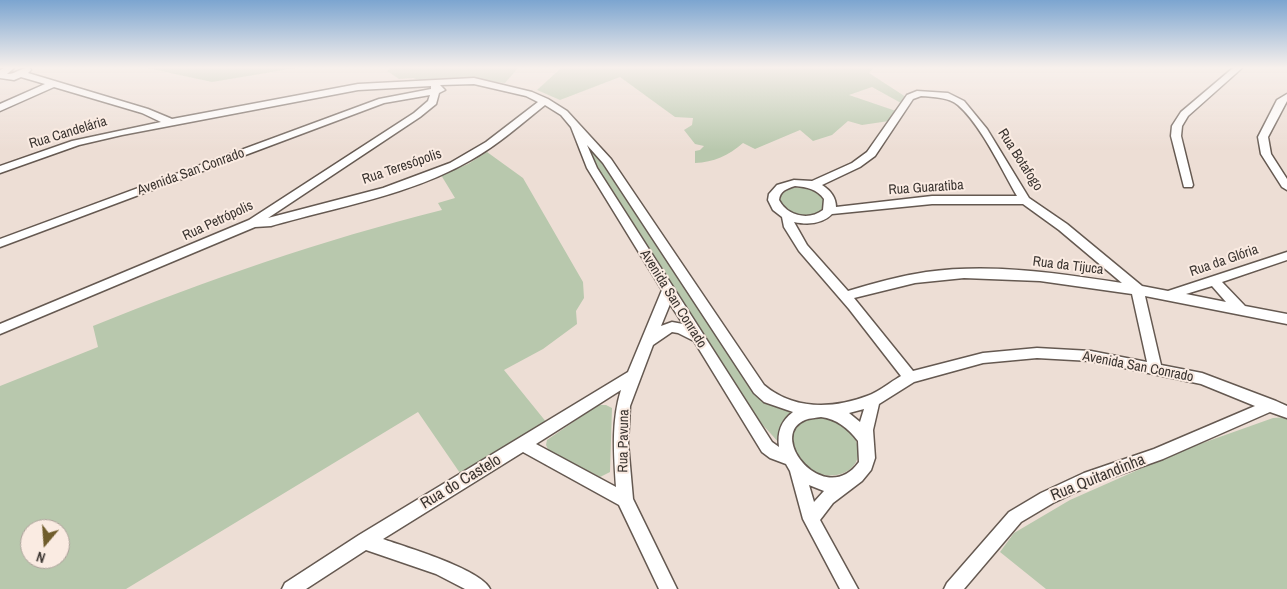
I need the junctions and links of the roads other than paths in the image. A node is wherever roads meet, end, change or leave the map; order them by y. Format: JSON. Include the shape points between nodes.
{"nodes":[{"id":1,"x":27,"y":95,"type":"edge"},
{"id":2,"x":93,"y":95,"type":"edge"},
{"id":3,"x":311,"y":95,"type":"edge"},
{"id":4,"x":369,"y":95,"type":"edge"},
{"id":5,"x":399,"y":95,"type":"edge"},
{"id":6,"x":426,"y":95,"type":"edge"},
{"id":7,"x":434,"y":95,"type":"edge"},
{"id":8,"x":532,"y":95,"type":"edge"},
{"id":9,"x":914,"y":95,"type":"edge"},
{"id":10,"x":945,"y":95,"type":"edge"},
{"id":11,"x":1206,"y":95,"type":"edge"},
{"id":12,"x":1287,"y":97,"type":"edge"},
{"id":13,"x":545,"y":101,"type":"junction"},
{"id":14,"x":369,"y":106,"type":"junction"},
{"id":15,"x":430,"y":106,"type":"junction"},
{"id":16,"x":0,"y":108,"type":"edge"},
{"id":17,"x":170,"y":122,"type":"junction"},
{"id":18,"x":574,"y":126,"type":"junction"},
{"id":19,"x":0,"y":170,"type":"edge"},
{"id":20,"x":813,"y":185,"type":"junction"},
{"id":21,"x":1188,"y":185,"type":"dead end"},
{"id":22,"x":1287,"y":187,"type":"edge"},
{"id":23,"x":296,"y":196,"type":"junction"},
{"id":24,"x":1025,"y":200,"type":"junction"},
{"id":25,"x":313,"y":210,"type":"junction"},
{"id":26,"x":830,"y":211,"type":"junction"},
{"id":27,"x":787,"y":216,"type":"junction"},
{"id":28,"x":252,"y":223,"type":"junction"},
{"id":29,"x":0,"y":243,"type":"edge"},
{"id":30,"x":1287,"y":256,"type":"edge"},
{"id":31,"x":1215,"y":280,"type":"junction"},
{"id":32,"x":1137,"y":289,"type":"junction"},
{"id":33,"x":668,"y":291,"type":"junction"},
{"id":34,"x":1171,"y":295,"type":"junction"},
{"id":35,"x":846,"y":296,"type":"junction"},
{"id":36,"x":1242,"y":310,"type":"junction"},
{"id":37,"x":1287,"y":319,"type":"edge"},
{"id":38,"x":0,"y":329,"type":"edge"},
{"id":39,"x":698,"y":339,"type":"junction"},
{"id":40,"x":648,"y":340,"type":"junction"},
{"id":41,"x":1155,"y":368,"type":"junction"},
{"id":42,"x":633,"y":376,"type":"junction"},
{"id":43,"x":910,"y":377,"type":"junction"},
{"id":44,"x":873,"y":401,"type":"junction"},
{"id":45,"x":1271,"y":405,"type":"junction"},
{"id":46,"x":811,"y":412,"type":"junction"},
{"id":47,"x":831,"y":412,"type":"junction"},
{"id":48,"x":1287,"y":412,"type":"edge"},
{"id":49,"x":864,"y":438,"type":"junction"},
{"id":50,"x":522,"y":444,"type":"junction"},
{"id":51,"x":793,"y":463,"type":"junction"},
{"id":52,"x":850,"y":481,"type":"junction"},
{"id":53,"x":624,"y":500,"type":"junction"},
{"id":54,"x":811,"y":519,"type":"junction"},
{"id":55,"x":365,"y":541,"type":"junction"},
{"id":56,"x":291,"y":589,"type":"edge"},
{"id":57,"x":481,"y":589,"type":"edge"},
{"id":58,"x":668,"y":589,"type":"edge"},
{"id":59,"x":849,"y":589,"type":"edge"},
{"id":60,"x":953,"y":589,"type":"edge"}],
"edges":[{"from":1,"to":16,"type":"street"},
{"from":2,"to":17,"type":"street","via":[[145,110]]},
{"from":3,"to":17,"type":"street","name":"Rua Candelária"},
{"from":4,"to":14,"type":"street"},
{"from":5,"to":14,"type":"street","name":"Avenida San Conrado"},
{"from":6,"to":15,"type":"street"},
{"from":7,"to":15,"type":"street"},
{"from":8,"to":13,"type":"street","name":"Avenida San Conrado"},
{"from":9,"to":20,"type":"street","name":"Rua Botafogo","via":[[871,154],[856,165]]},
{"from":10,"to":24,"type":"street","name":"Rua Botafogo","via":[[961,102],[972,114]]},
{"from":11,"to":21,"type":"street","via":[[1184,114],[1177,126],[1176,136]]},
{"from":12,"to":22,"type":"street","via":[[1282,100],[1263,137],[1266,154]]},
{"from":13,"to":18,"type":"street","name":"Avenida San Conrado","via":[[564,113]]},
{"from":13,"to":25,"type":"street","name":"Rua Teresópolis","via":[[454,165],[409,182]]},
{"from":14,"to":29,"type":"street","name":"Avenida San Conrado"},
{"from":15,"to":23,"type":"street","name":"Rua Petrópolis"},
{"from":17,"to":19,"type":"street","name":"Rua Candelária","via":[[76,143]]},
{"from":18,"to":33,"type":"street","name":"Avenida San Conrado","via":[[592,168]]},
{"from":18,"to":46,"type":"street","name":"Avenida San Conrado","via":[[607,161],[758,390],[769,398]]},
{"from":20,"to":26,"type":"street","via":[[831,199]]},
{"from":20,"to":27,"type":"street","via":[[786,184],[774,193],[775,205]]},
{"from":23,"to":25,"type":"street","via":[[306,199]]},
{"from":23,"to":28,"type":"street","name":"Rua Petrópolis"},
{"from":24,"to":26,"type":"street","name":"Rua Guaratiba","via":[[932,200]]},
{"from":24,"to":32,"type":"street","name":"Rua Botafogo","via":[[1063,227]]},
{"from":25,"to":28,"type":"street","name":"Rua Teresópolis","via":[[271,222]]},
{"from":26,"to":27,"type":"street","via":[[816,219]]},
{"from":27,"to":35,"type":"street","via":[[798,240]]},
{"from":28,"to":38,"type":"street","name":"Rua Petrópolis"},
{"from":30,"to":31,"type":"street","name":"Rua da Glória"},
{"from":31,"to":34,"type":"street","name":"Rua da Glória"},
{"from":31,"to":36,"type":"street"},
{"from":32,"to":34,"type":"street","name":"Rua da Tijuca"},
{"from":32,"to":35,"type":"street","name":"Rua da Tijuca","via":[[975,273],[938,274]]},
{"from":32,"to":41,"type":"street"},
{"from":33,"to":39,"type":"street","name":"Avenida San Conrado"},
{"from":33,"to":40,"type":"street","name":"Rua Pavuna"},
{"from":34,"to":36,"type":"street","name":"Rua da Tijuca"},
{"from":35,"to":43,"type":"street"},
{"from":36,"to":37,"type":"street","name":"Rua da Tijuca"},
{"from":39,"to":40,"type":"street","via":[[674,326],[665,328]]},
{"from":39,"to":51,"type":"street","name":"Avenida San Conrado","via":[[767,447]]},
{"from":40,"to":42,"type":"street","name":"Rua Pavuna"},
{"from":41,"to":43,"type":"street","name":"Avenida San Conrado","via":[[1091,356],[1037,353],[983,358]]},
{"from":41,"to":45,"type":"street","name":"Avenida San Conrado","via":[[1202,379]]},
{"from":42,"to":50,"type":"street","name":"Rua do Castelo"},
{"from":42,"to":53,"type":"street","name":"Rua Pavuna","via":[[623,406]]},
{"from":43,"to":44,"type":"street","name":"Avenida San Conrado"},
{"from":44,"to":47,"type":"street","name":"Avenida San Conrado"},
{"from":44,"to":49,"type":"street"},
{"from":45,"to":48,"type":"street","name":"Avenida San Conrado"},
{"from":45,"to":60,"type":"street","name":"Rua Quitandinha","via":[[1047,498],[1015,517]]},
{"from":46,"to":47,"type":"street"},
{"from":46,"to":51,"type":"street","via":[[790,423],[785,434],[784,446]]},
{"from":47,"to":49,"type":"street","via":[[845,418]]},
{"from":49,"to":52,"type":"street","via":[[867,463],[861,474]]},
{"from":50,"to":53,"type":"street"},
{"from":50,"to":55,"type":"street","name":"Rua do Castelo"},
{"from":51,"to":52,"type":"street","via":[[809,478],[822,483]]},
{"from":51,"to":54,"type":"street"},
{"from":52,"to":54,"type":"street","via":[[827,498]]},
{"from":53,"to":58,"type":"street","name":"Rua Pavuna"},
{"from":54,"to":59,"type":"street"},
{"from":55,"to":56,"type":"street","name":"Rua do Castelo"},
{"from":55,"to":57,"type":"street","via":[[440,566]]}]}
